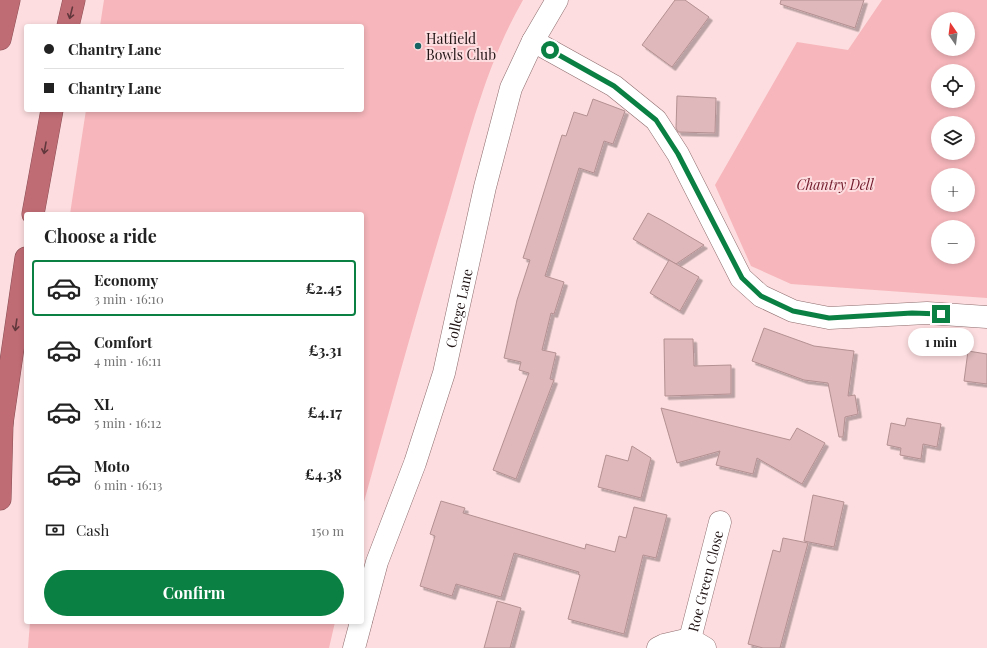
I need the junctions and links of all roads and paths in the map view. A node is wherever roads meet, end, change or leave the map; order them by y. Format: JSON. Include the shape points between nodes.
{"nodes":[{"id":1,"x":9,"y":0,"type":"edge"},
{"id":2,"x":74,"y":0,"type":"edge"},
{"id":3,"x":557,"y":0,"type":"edge"},
{"id":4,"x":68,"y":24,"type":"edge"},
{"id":5,"x":0,"y":38,"type":"edge"},
{"id":6,"x":533,"y":41,"type":"junction"},
{"id":7,"x":52,"y":112,"type":"edge"},
{"id":8,"x":33,"y":212,"type":"edge"},
{"id":9,"x":24,"y":272,"type":"edge"},
{"id":10,"x":987,"y":317,"type":"edge"},
{"id":11,"x":1,"y":430,"type":"edge"},
{"id":12,"x":0,"y":499,"type":"edge"},
{"id":13,"x":720,"y":522,"type":"dead end"},
{"id":14,"x":364,"y":611,"type":"edge"},
{"id":15,"x":360,"y":624,"type":"edge"},
{"id":16,"x":698,"y":644,"type":"edge"},
{"id":17,"x":354,"y":648,"type":"edge"},
{"id":18,"x":658,"y":648,"type":"edge"}],
"edges":[{"from":1,"to":5,"type":"highway"},
{"from":2,"to":4,"type":"highway","one_way":true},
{"from":3,"to":6,"type":"street","name":"College Lane"},
{"from":6,"to":10,"type":"street","via":[[614,86],[656,120],[678,154],[742,278],[761,296],[793,311],[829,318],[927,313]]},
{"from":6,"to":14,"type":"street","name":"College Lane","via":[[511,88],[485,187],[444,372],[415,462],[378,562]]},
{"from":7,"to":8,"type":"highway","one_way":true},
{"from":9,"to":11,"type":"highway","one_way":true},
{"from":11,"to":12,"type":"highway"},
{"from":13,"to":16,"type":"street","name":"Roe Green Close"},
{"from":15,"to":17,"type":"street"},
{"from":16,"to":18,"type":"street","name":"Roe Green Close","via":[[664,644]]}]}
